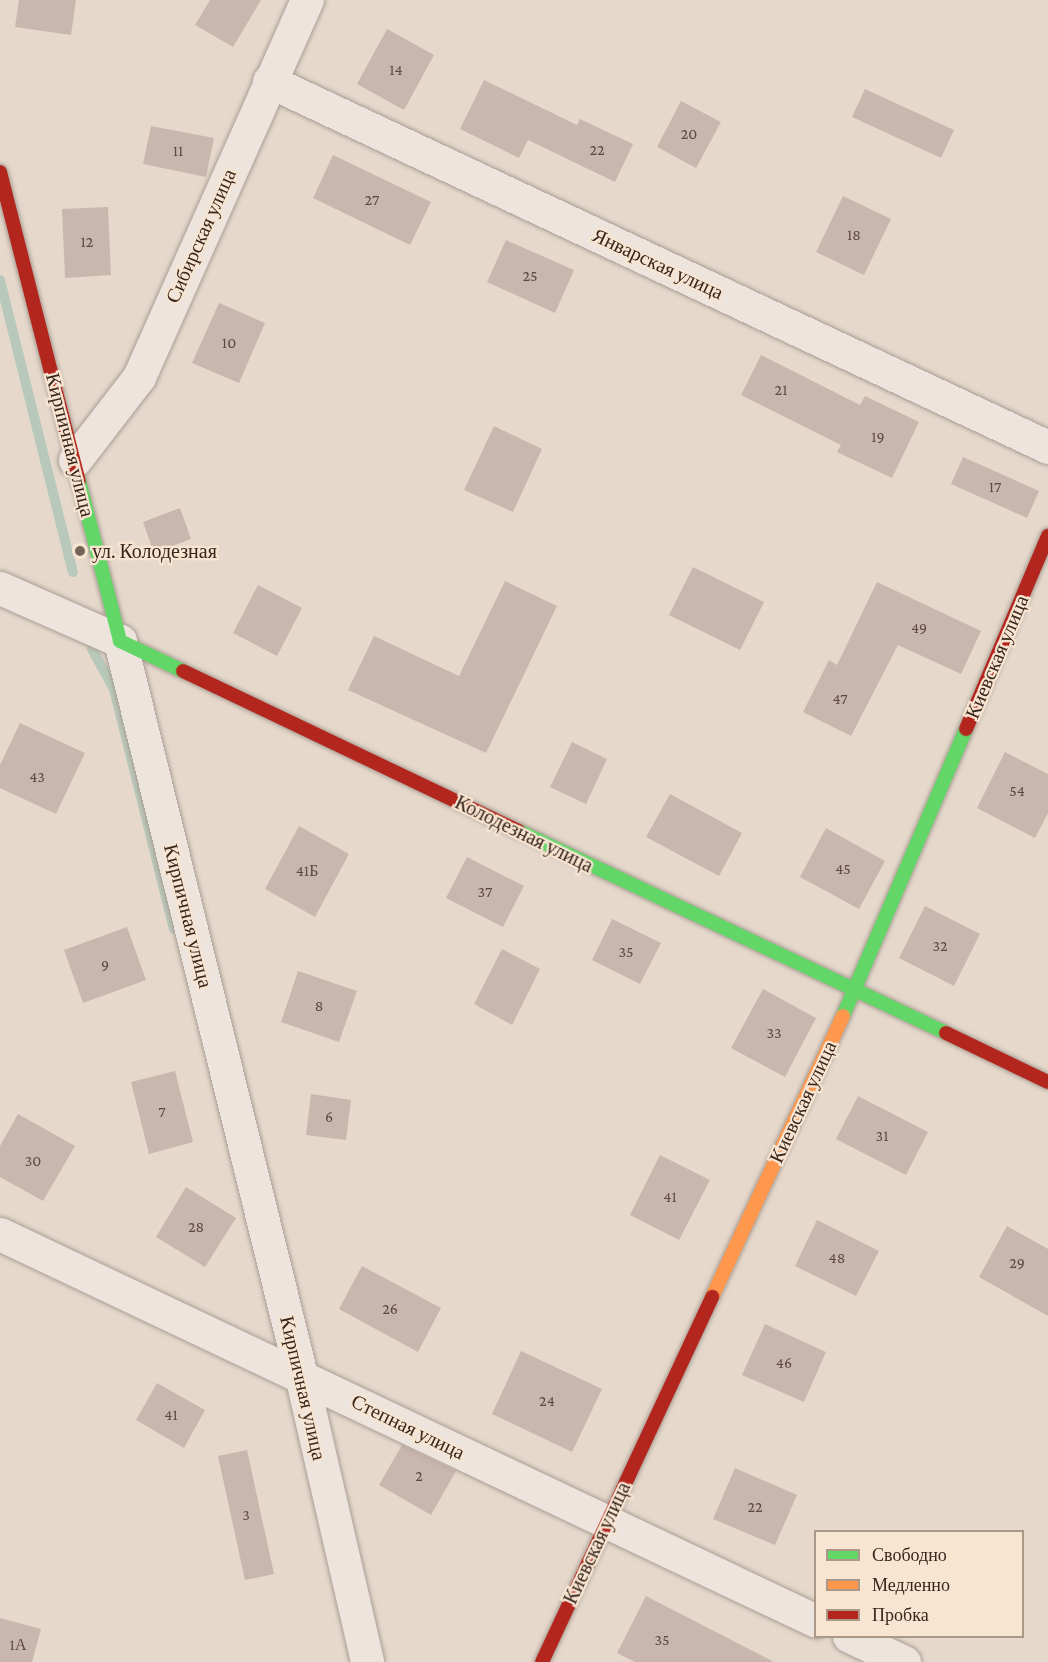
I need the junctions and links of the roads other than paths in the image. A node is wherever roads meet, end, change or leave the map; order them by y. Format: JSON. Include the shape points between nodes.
{"nodes":[{"id":1,"x":307,"y":0,"type":"edge"},
{"id":2,"x":269,"y":81,"type":"junction"},
{"id":3,"x":0,"y":172,"type":"edge"},
{"id":4,"x":1048,"y":447,"type":"edge"},
{"id":5,"x":75,"y":460,"type":"junction"},
{"id":6,"x":1048,"y":536,"type":"edge"},
{"id":7,"x":0,"y":588,"type":"edge"},
{"id":8,"x":120,"y":641,"type":"junction"},
{"id":9,"x":855,"y":991,"type":"junction"},
{"id":10,"x":1048,"y":1082,"type":"edge"},
{"id":11,"x":0,"y":1234,"type":"edge"},
{"id":12,"x":301,"y":1375,"type":"junction"},
{"id":13,"x":606,"y":1523,"type":"junction"},
{"id":14,"x":814,"y":1620,"type":"edge"},
{"id":15,"x":853,"y":1638,"type":"edge"},
{"id":16,"x":367,"y":1662,"type":"edge"},
{"id":17,"x":543,"y":1662,"type":"edge"},
{"id":18,"x":904,"y":1662,"type":"edge"}],
"edges":[{"from":1,"to":2,"type":"street","name":"Сибирская улица"},
{"from":2,"to":4,"type":"street","name":"Январская улица"},
{"from":2,"to":5,"type":"street","name":"Сибирская улица","via":[[139,377]]},
{"from":3,"to":5,"type":"street","name":"Кирпичная улица"},
{"from":5,"to":8,"type":"street","name":"Кирпичная улица"},
{"from":6,"to":9,"type":"street","name":"Киевская улица"},
{"from":7,"to":8,"type":"street","name":"Колодезная улица"},
{"from":8,"to":9,"type":"street","name":"Колодезная улица"},
{"from":8,"to":12,"type":"street","name":"Кирпичная улица"},
{"from":9,"to":10,"type":"street","name":"Колодезная улица"},
{"from":9,"to":13,"type":"street","name":"Киевская улица"},
{"from":11,"to":12,"type":"street","name":"Степная улица","via":[[208,1335]]},
{"from":12,"to":13,"type":"street","name":"Степная улица"},
{"from":12,"to":16,"type":"street","name":"Кирпичная улица"},
{"from":13,"to":14,"type":"street","name":"Степная улица"},
{"from":13,"to":17,"type":"street","name":"Киевская улица"},
{"from":15,"to":18,"type":"street"}]}
